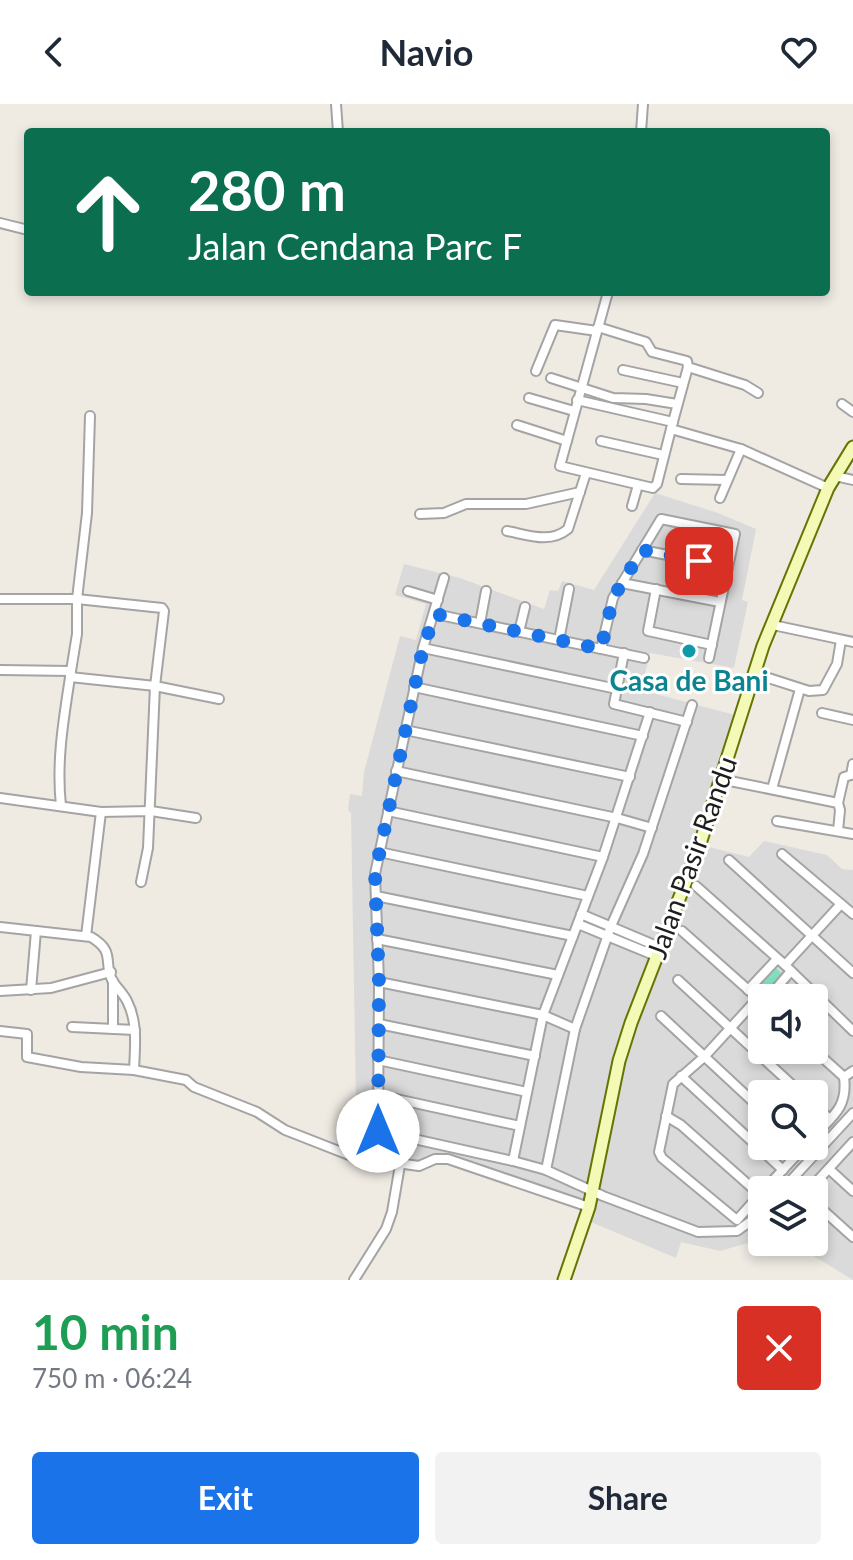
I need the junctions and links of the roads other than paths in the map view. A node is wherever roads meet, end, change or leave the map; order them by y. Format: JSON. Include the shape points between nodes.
{"nodes":[{"id":1,"x":336,"y":104,"type":"edge"},
{"id":2,"x":643,"y":104,"type":"edge"},
{"id":3,"x":338,"y":128,"type":"edge"},
{"id":4,"x":641,"y":128,"type":"edge"},
{"id":5,"x":0,"y":223,"type":"edge"},
{"id":6,"x":24,"y":229,"type":"edge"},
{"id":7,"x":607,"y":296,"type":"edge"},
{"id":8,"x":597,"y":329,"type":"junction"},
{"id":9,"x":688,"y":367,"type":"junction"},
{"id":10,"x":623,"y":370,"type":"dead end"},
{"id":11,"x":536,"y":371,"type":"dead end"},
{"id":12,"x":551,"y":378,"type":"dead end"},
{"id":13,"x":683,"y":383,"type":"junction"},
{"id":14,"x":580,"y":388,"type":"junction"},
{"id":15,"x":758,"y":393,"type":"dead end"},
{"id":16,"x":529,"y":398,"type":"dead end"},
{"id":17,"x":577,"y":400,"type":"junction"},
{"id":18,"x":677,"y":404,"type":"junction"},
{"id":19,"x":842,"y":404,"type":"dead end"},
{"id":20,"x":574,"y":411,"type":"junction"},
{"id":21,"x":853,"y":412,"type":"edge"},
{"id":22,"x":90,"y":416,"type":"dead end"},
{"id":23,"x":517,"y":425,"type":"dead end"},
{"id":24,"x":672,"y":426,"type":"junction"},
{"id":25,"x":567,"y":441,"type":"junction"},
{"id":26,"x":601,"y":441,"type":"dead end"},
{"id":27,"x":853,"y":447,"type":"edge"},
{"id":28,"x":741,"y":449,"type":"junction"},
{"id":29,"x":663,"y":455,"type":"junction"},
{"id":30,"x":586,"y":473,"type":"junction"},
{"id":31,"x":835,"y":476,"type":"junction"},
{"id":32,"x":681,"y":479,"type":"dead end"},
{"id":33,"x":727,"y":480,"type":"junction"},
{"id":34,"x":853,"y":480,"type":"edge"},
{"id":35,"x":638,"y":485,"type":"junction"},
{"id":36,"x":828,"y":488,"type":"junction"},
{"id":37,"x":580,"y":492,"type":"junction"},
{"id":38,"x":720,"y":498,"type":"dead end"},
{"id":39,"x":632,"y":506,"type":"dead end"},
{"id":40,"x":420,"y":514,"type":"dead end"},
{"id":41,"x":507,"y":531,"type":"dead end"},
{"id":42,"x":642,"y":550,"type":"junction"},
{"id":43,"x":728,"y":567,"type":"junction"},
{"id":44,"x":444,"y":578,"type":"dead end"},
{"id":45,"x":622,"y":583,"type":"junction"},
{"id":46,"x":569,"y":589,"type":"dead end"},
{"id":47,"x":656,"y":589,"type":"junction"},
{"id":48,"x":408,"y":591,"type":"dead end"},
{"id":49,"x":486,"y":591,"type":"dead end"},
{"id":50,"x":0,"y":599,"type":"edge"},
{"id":51,"x":77,"y":599,"type":"junction"},
{"id":52,"x":438,"y":600,"type":"junction"},
{"id":53,"x":720,"y":602,"type":"junction"},
{"id":54,"x":525,"y":607,"type":"dead end"},
{"id":55,"x":435,"y":614,"type":"junction"},
{"id":56,"x":480,"y":623,"type":"junction"},
{"id":57,"x":773,"y":625,"type":"junction"},
{"id":58,"x":519,"y":632,"type":"junction"},
{"id":59,"x":559,"y":640,"type":"junction"},
{"id":60,"x":841,"y":640,"type":"junction"},
{"id":61,"x":853,"y":642,"type":"edge"},
{"id":62,"x":712,"y":645,"type":"junction"},
{"id":63,"x":423,"y":648,"type":"junction"},
{"id":64,"x":601,"y":649,"type":"junction"},
{"id":65,"x":624,"y":653,"type":"junction"},
{"id":66,"x":644,"y":658,"type":"dead end"},
{"id":67,"x":709,"y":658,"type":"dead end"},
{"id":68,"x":0,"y":670,"type":"edge"},
{"id":69,"x":70,"y":674,"type":"junction"},
{"id":70,"x":756,"y":674,"type":"junction"},
{"id":71,"x":155,"y":686,"type":"junction"},
{"id":72,"x":414,"y":687,"type":"junction"},
{"id":73,"x":617,"y":689,"type":"junction"},
{"id":74,"x":800,"y":689,"type":"junction"},
{"id":75,"x":219,"y":699,"type":"dead end"},
{"id":76,"x":692,"y":705,"type":"dead end"},
{"id":77,"x":650,"y":712,"type":"junction"},
{"id":78,"x":822,"y":713,"type":"dead end"},
{"id":79,"x":853,"y":720,"type":"edge"},
{"id":80,"x":687,"y":722,"type":"junction"},
{"id":81,"x":405,"y":730,"type":"junction"},
{"id":82,"x":643,"y":736,"type":"junction"},
{"id":83,"x":853,"y":764,"type":"edge"},
{"id":84,"x":396,"y":771,"type":"junction"},
{"id":85,"x":852,"y":775,"type":"edge"},
{"id":86,"x":630,"y":777,"type":"junction"},
{"id":87,"x":720,"y":779,"type":"junction"},
{"id":88,"x":772,"y":789,"type":"junction"},
{"id":89,"x":0,"y":798,"type":"edge"},
{"id":90,"x":838,"y":803,"type":"junction"},
{"id":91,"x":61,"y":806,"type":"junction"},
{"id":92,"x":151,"y":811,"type":"junction"},
{"id":93,"x":388,"y":811,"type":"junction"},
{"id":94,"x":101,"y":812,"type":"junction"},
{"id":95,"x":196,"y":818,"type":"dead end"},
{"id":96,"x":617,"y":818,"type":"junction"},
{"id":97,"x":777,"y":821,"type":"dead end"},
{"id":98,"x":652,"y":828,"type":"junction"},
{"id":99,"x":838,"y":831,"type":"junction"},
{"id":100,"x":853,"y":834,"type":"edge"},
{"id":101,"x":379,"y":852,"type":"junction"},
{"id":102,"x":782,"y":854,"type":"dead end"},
{"id":103,"x":603,"y":857,"type":"junction"},
{"id":104,"x":729,"y":860,"type":"dead end"},
{"id":105,"x":141,"y":882,"type":"dead end"},
{"id":106,"x":696,"y":886,"type":"dead end"},
{"id":107,"x":376,"y":896,"type":"junction"},
{"id":108,"x":588,"y":896,"type":"junction"},
{"id":109,"x":841,"y":904,"type":"junction"},
{"id":110,"x":581,"y":914,"type":"junction"},
{"id":111,"x":853,"y":914,"type":"edge"},
{"id":112,"x":578,"y":924,"type":"junction"},
{"id":113,"x":0,"y":927,"type":"edge"},
{"id":114,"x":36,"y":931,"type":"junction"},
{"id":115,"x":610,"y":931,"type":"junction"},
{"id":116,"x":682,"y":931,"type":"dead end"},
{"id":117,"x":86,"y":936,"type":"junction"},
{"id":118,"x":573,"y":936,"type":"junction"},
{"id":119,"x":813,"y":936,"type":"junction"},
{"id":120,"x":377,"y":939,"type":"junction"},
{"id":121,"x":658,"y":952,"type":"junction"},
{"id":122,"x":777,"y":959,"type":"junction"},
{"id":123,"x":788,"y":968,"type":"junction"},
{"id":124,"x":853,"y":973,"type":"edge"},
{"id":125,"x":558,"y":975,"type":"junction"},
{"id":126,"x":112,"y":976,"type":"junction"},
{"id":127,"x":678,"y":980,"type":"dead end"},
{"id":128,"x":379,"y":982,"type":"junction"},
{"id":129,"x":754,"y":984,"type":"edge"},
{"id":130,"x":777,"y":984,"type":"edge"},
{"id":131,"x":31,"y":990,"type":"junction"},
{"id":132,"x":748,"y":990,"type":"edge"},
{"id":133,"x":0,"y":991,"type":"edge"},
{"id":134,"x":748,"y":1012,"type":"edge"},
{"id":135,"x":543,"y":1015,"type":"junction"},
{"id":136,"x":661,"y":1016,"type":"dead end"},
{"id":137,"x":379,"y":1024,"type":"junction"},
{"id":138,"x":72,"y":1027,"type":"dead end"},
{"id":139,"x":113,"y":1029,"type":"junction"},
{"id":140,"x":575,"y":1029,"type":"junction"},
{"id":141,"x":135,"y":1030,"type":"junction"},
{"id":142,"x":730,"y":1030,"type":"junction"},
{"id":143,"x":0,"y":1031,"type":"edge"},
{"id":144,"x":853,"y":1031,"type":"edge"},
{"id":145,"x":535,"y":1056,"type":"junction"},
{"id":146,"x":704,"y":1057,"type":"junction"},
{"id":147,"x":378,"y":1060,"type":"junction"},
{"id":148,"x":828,"y":1063,"type":"edge"},
{"id":149,"x":134,"y":1070,"type":"junction"},
{"id":150,"x":853,"y":1071,"type":"edge"},
{"id":151,"x":681,"y":1076,"type":"junction"},
{"id":152,"x":844,"y":1077,"type":"junction"},
{"id":153,"x":786,"y":1080,"type":"edge"},
{"id":154,"x":527,"y":1092,"type":"junction"},
{"id":155,"x":378,"y":1095,"type":"junction"},
{"id":156,"x":748,"y":1097,"type":"edge"},
{"id":157,"x":853,"y":1113,"type":"edge"},
{"id":158,"x":666,"y":1116,"type":"junction"},
{"id":159,"x":830,"y":1119,"type":"edge"},
{"id":160,"x":520,"y":1126,"type":"junction"},
{"id":161,"x":853,"y":1142,"type":"edge"},
{"id":162,"x":791,"y":1160,"type":"edge"},
{"id":163,"x":513,"y":1161,"type":"junction"},
{"id":164,"x":400,"y":1165,"type":"junction"},
{"id":165,"x":829,"y":1169,"type":"junction"},
{"id":166,"x":546,"y":1170,"type":"junction"},
{"id":167,"x":783,"y":1170,"type":"junction"},
{"id":168,"x":777,"y":1176,"type":"edge"},
{"id":169,"x":795,"y":1176,"type":"edge"},
{"id":170,"x":822,"y":1176,"type":"edge"},
{"id":171,"x":748,"y":1180,"type":"edge"},
{"id":172,"x":592,"y":1191,"type":"junction"},
{"id":173,"x":853,"y":1191,"type":"edge"},
{"id":174,"x":589,"y":1207,"type":"junction"},
{"id":175,"x":748,"y":1208,"type":"edge"},
{"id":176,"x":828,"y":1215,"type":"edge"},
{"id":177,"x":748,"y":1223,"type":"edge"},
{"id":178,"x":853,"y":1237,"type":"edge"},
{"id":179,"x":354,"y":1280,"type":"edge"},
{"id":180,"x":564,"y":1280,"type":"edge"}],
"edges":[{"from":1,"to":3,"type":"street"},
{"from":2,"to":4,"type":"street"},
{"from":5,"to":6,"type":"street"},
{"from":7,"to":8,"type":"street"},
{"from":8,"to":9,"type":"street","via":[[646,342],[652,352],[685,360]]},
{"from":8,"to":11,"type":"street","via":[[555,325]]},
{"from":8,"to":14,"type":"street"},
{"from":9,"to":13,"type":"street"},
{"from":9,"to":15,"type":"street"},
{"from":10,"to":13,"type":"street"},
{"from":12,"to":14,"type":"street"},
{"from":13,"to":18,"type":"street"},
{"from":14,"to":17,"type":"street"},
{"from":14,"to":18,"type":"street","via":[[613,398]]},
{"from":16,"to":20,"type":"street"},
{"from":17,"to":20,"type":"street"},
{"from":17,"to":24,"type":"street"},
{"from":18,"to":24,"type":"street"},
{"from":19,"to":21,"type":"street"},
{"from":20,"to":25,"type":"street"},
{"from":22,"to":51,"type":"street"},
{"from":23,"to":25,"type":"street"},
{"from":24,"to":28,"type":"street"},
{"from":24,"to":29,"type":"street"},
{"from":25,"to":30,"type":"street","via":[[560,466]]},
{"from":26,"to":29,"type":"street"},
{"from":27,"to":31,"type":"main road","name":"Jalan Pasir Randu"},
{"from":28,"to":33,"type":"street"},
{"from":28,"to":36,"type":"street"},
{"from":29,"to":35,"type":"street","via":[[655,487]]},
{"from":30,"to":35,"type":"street"},
{"from":30,"to":37,"type":"street"},
{"from":31,"to":34,"type":"street"},
{"from":31,"to":36,"type":"main road","name":"Jalan Pasir Randu"},
{"from":32,"to":33,"type":"street"},
{"from":33,"to":38,"type":"street"},
{"from":35,"to":39,"type":"street"},
{"from":36,"to":57,"type":"main road","name":"Jalan Pasir Randu"},
{"from":37,"to":40,"type":"street","via":[[526,504],[466,504],[444,513]]},
{"from":37,"to":41,"type":"street","via":[[568,529],[557,537]]},
{"from":42,"to":43,"type":"street"},
{"from":42,"to":43,"type":"street","via":[[661,519],[735,534]]},
{"from":42,"to":45,"type":"street"},
{"from":43,"to":53,"type":"street"},
{"from":44,"to":52,"type":"street"},
{"from":45,"to":47,"type":"street"},
{"from":45,"to":64,"type":"street","via":[[613,598]]},
{"from":46,"to":59,"type":"street"},
{"from":47,"to":53,"type":"street"},
{"from":47,"to":62,"type":"street","via":[[648,631]]},
{"from":48,"to":52,"type":"street"},
{"from":49,"to":56,"type":"street"},
{"from":50,"to":51,"type":"street"},
{"from":51,"to":69,"type":"street"},
{"from":51,"to":71,"type":"street","via":[[162,608]]},
{"from":52,"to":55,"type":"street"},
{"from":53,"to":62,"type":"street"},
{"from":54,"to":58,"type":"street"},
{"from":55,"to":56,"type":"street"},
{"from":55,"to":63,"type":"street"},
{"from":56,"to":58,"type":"street"},
{"from":57,"to":60,"type":"street"},
{"from":57,"to":70,"type":"main road","name":"Jalan Pasir Randu"},
{"from":58,"to":59,"type":"street"},
{"from":59,"to":64,"type":"street"},
{"from":60,"to":61,"type":"street"},
{"from":60,"to":74,"type":"street","via":[[837,664],[823,690]]},
{"from":62,"to":67,"type":"street"},
{"from":63,"to":72,"type":"street"},
{"from":63,"to":73,"type":"street"},
{"from":64,"to":65,"type":"street"},
{"from":65,"to":66,"type":"street"},
{"from":65,"to":73,"type":"street"},
{"from":68,"to":69,"type":"street"},
{"from":69,"to":71,"type":"street"},
{"from":69,"to":91,"type":"street","via":[[61,723]]},
{"from":70,"to":74,"type":"street"},
{"from":70,"to":87,"type":"main road","name":"Jalan Pasir Randu"},
{"from":71,"to":75,"type":"street"},
{"from":71,"to":92,"type":"street"},
{"from":72,"to":81,"type":"street"},
{"from":72,"to":82,"type":"street"},
{"from":73,"to":77,"type":"street","via":[[614,704]]},
{"from":74,"to":88,"type":"street"},
{"from":76,"to":80,"type":"street"},
{"from":77,"to":80,"type":"street"},
{"from":77,"to":82,"type":"street"},
{"from":78,"to":79,"type":"street"},
{"from":80,"to":98,"type":"street"},
{"from":81,"to":84,"type":"street"},
{"from":81,"to":86,"type":"street"},
{"from":82,"to":86,"type":"street"},
{"from":83,"to":85,"type":"street"},
{"from":84,"to":93,"type":"street"},
{"from":84,"to":96,"type":"street"},
{"from":85,"to":90,"type":"street","via":[[844,777]]},
{"from":86,"to":96,"type":"street"},
{"from":87,"to":88,"type":"street"},
{"from":87,"to":121,"type":"main road","name":"Jalan Pasir Randu"},
{"from":88,"to":90,"type":"street"},
{"from":89,"to":91,"type":"street"},
{"from":90,"to":99,"type":"street"},
{"from":91,"to":94,"type":"street"},
{"from":92,"to":94,"type":"street"},
{"from":92,"to":95,"type":"street"},
{"from":92,"to":105,"type":"street"},
{"from":93,"to":101,"type":"street"},
{"from":93,"to":103,"type":"street"},
{"from":94,"to":117,"type":"street"},
{"from":96,"to":98,"type":"street"},
{"from":96,"to":103,"type":"street"},
{"from":97,"to":99,"type":"street"},
{"from":98,"to":115,"type":"street"},
{"from":99,"to":100,"type":"street"},
{"from":101,"to":107,"type":"street"},
{"from":101,"to":108,"type":"street"},
{"from":102,"to":109,"type":"street"},
{"from":103,"to":108,"type":"street"},
{"from":104,"to":119,"type":"street"},
{"from":106,"to":122,"type":"street"},
{"from":107,"to":118,"type":"street"},
{"from":107,"to":120,"type":"street"},
{"from":108,"to":110,"type":"street"},
{"from":109,"to":111,"type":"street"},
{"from":109,"to":119,"type":"street"},
{"from":110,"to":112,"type":"street"},
{"from":110,"to":115,"type":"street"},
{"from":112,"to":115,"type":"street"},
{"from":112,"to":118,"type":"street"},
{"from":113,"to":114,"type":"street"},
{"from":114,"to":117,"type":"street"},
{"from":114,"to":131,"type":"street"},
{"from":115,"to":121,"type":"street"},
{"from":115,"to":140,"type":"street"},
{"from":116,"to":132,"type":"street"},
{"from":117,"to":126,"type":"street","via":[[101,943]]},
{"from":118,"to":125,"type":"street"},
{"from":119,"to":123,"type":"street"},
{"from":119,"to":124,"type":"street"},
{"from":120,"to":125,"type":"street"},
{"from":120,"to":128,"type":"street"},
{"from":121,"to":172,"type":"main road","name":"Jalan Pasir Randu","via":[[619,1061]]},
{"from":122,"to":123,"type":"street"},
{"from":122,"to":129,"type":"street"},
{"from":123,"to":130,"type":"street"},
{"from":123,"to":144,"type":"street"},
{"from":125,"to":135,"type":"street"},
{"from":126,"to":131,"type":"street"},
{"from":126,"to":139,"type":"street"},
{"from":126,"to":141,"type":"street","via":[[131,1008]]},
{"from":127,"to":142,"type":"street"},
{"from":128,"to":135,"type":"street"},
{"from":128,"to":137,"type":"street"},
{"from":131,"to":133,"type":"street"},
{"from":134,"to":142,"type":"street"},
{"from":135,"to":140,"type":"street"},
{"from":135,"to":145,"type":"street"},
{"from":136,"to":146,"type":"street"},
{"from":137,"to":145,"type":"street"},
{"from":137,"to":147,"type":"street"},
{"from":138,"to":139,"type":"street"},
{"from":139,"to":141,"type":"street"},
{"from":140,"to":166,"type":"street"},
{"from":141,"to":149,"type":"street"},
{"from":142,"to":146,"type":"street"},
{"from":142,"to":153,"type":"street"},
{"from":143,"to":149,"type":"street","via":[[27,1034],[27,1057]]},
{"from":145,"to":154,"type":"street"},
{"from":146,"to":151,"type":"street"},
{"from":146,"to":156,"type":"street"},
{"from":147,"to":154,"type":"street"},
{"from":147,"to":155,"type":"street"},
{"from":148,"to":152,"type":"street"},
{"from":149,"to":164,"type":"street","via":[[186,1080],[285,1130],[354,1157]]},
{"from":150,"to":152,"type":"street"},
{"from":151,"to":158,"type":"street","via":[[673,1084]]},
{"from":151,"to":167,"type":"street"},
{"from":152,"to":159,"type":"street","via":[[843,1104]]},
{"from":154,"to":160,"type":"street"},
{"from":155,"to":160,"type":"street"},
{"from":155,"to":163,"type":"street","via":[[378,1131]]},
{"from":157,"to":169,"type":"street"},
{"from":158,"to":171,"type":"street"},
{"from":158,"to":175,"type":"street","via":[[662,1158],[737,1220]]},
{"from":160,"to":163,"type":"street"},
{"from":161,"to":165,"type":"street"},
{"from":162,"to":167,"type":"street"},
{"from":163,"to":166,"type":"street"},
{"from":164,"to":174,"type":"street","via":[[448,1159]]},
{"from":164,"to":179,"type":"street","via":[[386,1229]]},
{"from":165,"to":170,"type":"street"},
{"from":165,"to":173,"type":"street"},
{"from":166,"to":172,"type":"street"},
{"from":167,"to":168,"type":"street"},
{"from":172,"to":174,"type":"main road","name":"Jalan Pasir Randu"},
{"from":172,"to":177,"type":"street","via":[[698,1232],[737,1231]]},
{"from":174,"to":180,"type":"main road","name":"Jalan Pasir Randu"},
{"from":176,"to":178,"type":"street"}]}
